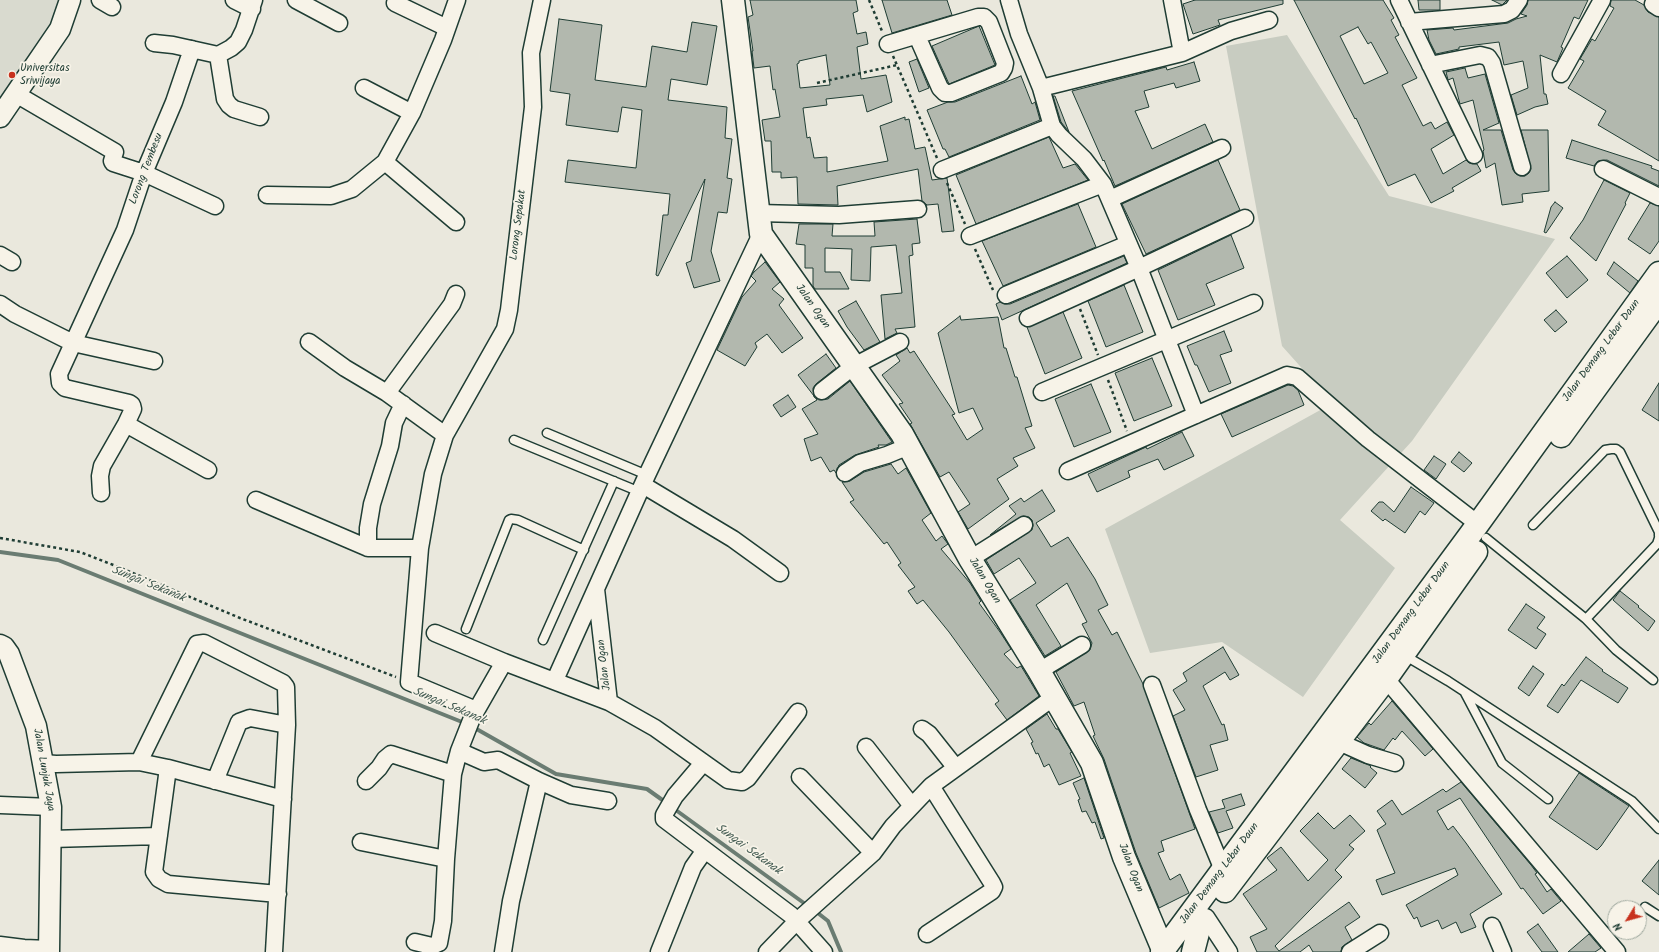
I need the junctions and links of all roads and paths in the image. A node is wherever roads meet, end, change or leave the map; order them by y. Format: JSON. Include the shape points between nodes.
{"nodes":[{"id":1,"x":70,"y":0,"type":"edge"},
{"id":2,"x":234,"y":0,"type":"edge"},
{"id":3,"x":296,"y":0,"type":"edge"},
{"id":4,"x":456,"y":0,"type":"edge"},
{"id":5,"x":542,"y":0,"type":"edge"},
{"id":6,"x":733,"y":0,"type":"edge"},
{"id":7,"x":869,"y":0,"type":"edge"},
{"id":8,"x":1008,"y":0,"type":"edge"},
{"id":9,"x":1172,"y":0,"type":"edge"},
{"id":10,"x":1399,"y":0,"type":"edge"},
{"id":11,"x":1519,"y":0,"type":"edge"},
{"id":12,"x":1602,"y":0,"type":"edge"},
{"id":13,"x":395,"y":3,"type":"dead end"},
{"id":14,"x":253,"y":4,"type":"edge"},
{"id":15,"x":1269,"y":20,"type":"dead end"},
{"id":16,"x":1410,"y":22,"type":"junction"},
{"id":17,"x":339,"y":23,"type":"dead end"},
{"id":18,"x":447,"y":28,"type":"junction"},
{"id":19,"x":1019,"y":34,"type":"junction"},
{"id":20,"x":917,"y":36,"type":"junction"},
{"id":21,"x":997,"y":42,"type":"junction"},
{"id":22,"x":154,"y":43,"type":"dead end"},
{"id":23,"x":888,"y":44,"type":"junction"},
{"id":24,"x":192,"y":49,"type":"junction"},
{"id":25,"x":1182,"y":53,"type":"junction"},
{"id":26,"x":218,"y":55,"type":"junction"},
{"id":27,"x":897,"y":65,"type":"junction"},
{"id":28,"x":1430,"y":65,"type":"junction"},
{"id":29,"x":1561,"y":74,"type":"dead end"},
{"id":30,"x":817,"y":83,"type":"dead end"},
{"id":31,"x":364,"y":88,"type":"dead end"},
{"id":32,"x":1041,"y":88,"type":"junction"},
{"id":33,"x":16,"y":94,"type":"junction"},
{"id":34,"x":412,"y":113,"type":"junction"},
{"id":35,"x":260,"y":116,"type":"dead end"},
{"id":36,"x":0,"y":117,"type":"edge"},
{"id":37,"x":1052,"y":126,"type":"junction"},
{"id":38,"x":1222,"y":148,"type":"dead end"},
{"id":39,"x":1474,"y":155,"type":"dead end"},
{"id":40,"x":385,"y":162,"type":"junction"},
{"id":41,"x":1522,"y":167,"type":"dead end"},
{"id":42,"x":1603,"y":169,"type":"dead end"},
{"id":43,"x":942,"y":170,"type":"junction"},
{"id":44,"x":144,"y":173,"type":"junction"},
{"id":45,"x":1103,"y":184,"type":"junction"},
{"id":46,"x":267,"y":195,"type":"dead end"},
{"id":47,"x":1659,"y":197,"type":"edge"},
{"id":48,"x":1110,"y":199,"type":"junction"},
{"id":49,"x":215,"y":206,"type":"dead end"},
{"id":50,"x":918,"y":209,"type":"dead end"},
{"id":51,"x":758,"y":213,"type":"junction"},
{"id":52,"x":1245,"y":218,"type":"dead end"},
{"id":53,"x":456,"y":222,"type":"dead end"},
{"id":54,"x":761,"y":234,"type":"junction"},
{"id":55,"x":970,"y":236,"type":"junction"},
{"id":56,"x":1128,"y":244,"type":"junction"},
{"id":57,"x":1139,"y":268,"type":"junction"},
{"id":58,"x":1659,"y":273,"type":"edge"},
{"id":59,"x":456,"y":294,"type":"dead end"},
{"id":60,"x":1006,"y":295,"type":"joint"},
{"id":61,"x":1659,"y":301,"type":"edge"},
{"id":62,"x":1254,"y":303,"type":"dead end"},
{"id":63,"x":0,"y":304,"type":"edge"},
{"id":64,"x":1028,"y":318,"type":"dead end"},
{"id":65,"x":1166,"y":339,"type":"junction"},
{"id":66,"x":309,"y":342,"type":"dead end"},
{"id":67,"x":900,"y":342,"type":"dead end"},
{"id":68,"x":73,"y":343,"type":"junction"},
{"id":69,"x":154,"y":361,"type":"dead end"},
{"id":70,"x":854,"y":366,"type":"junction"},
{"id":71,"x":822,"y":391,"type":"dead end"},
{"id":72,"x":387,"y":392,"type":"junction"},
{"id":73,"x":1042,"y":392,"type":"dead end"},
{"id":74,"x":403,"y":404,"type":"junction"},
{"id":75,"x":1196,"y":415,"type":"junction"},
{"id":76,"x":126,"y":424,"type":"junction"},
{"id":77,"x":546,"y":433,"type":"dead end"},
{"id":78,"x":445,"y":435,"type":"junction"},
{"id":79,"x":514,"y":440,"type":"dead end"},
{"id":80,"x":909,"y":446,"type":"junction"},
{"id":81,"x":208,"y":470,"type":"dead end"},
{"id":82,"x":1068,"y":471,"type":"dead end"},
{"id":83,"x":845,"y":473,"type":"dead end"},
{"id":84,"x":614,"y":482,"type":"junction"},
{"id":85,"x":643,"y":484,"type":"junction"},
{"id":86,"x":101,"y":493,"type":"dead end"},
{"id":87,"x":256,"y":500,"type":"dead end"},
{"id":88,"x":1024,"y":525,"type":"dead end"},
{"id":89,"x":1533,"y":525,"type":"dead end"},
{"id":90,"x":1482,"y":531,"type":"junction"},
{"id":91,"x":1659,"y":537,"type":"edge"},
{"id":92,"x":0,"y":538,"type":"edge"},
{"id":93,"x":368,"y":548,"type":"junction"},
{"id":94,"x":420,"y":548,"type":"junction"},
{"id":95,"x":584,"y":550,"type":"junction"},
{"id":96,"x":970,"y":559,"type":"junction"},
{"id":97,"x":780,"y":573,"type":"dead end"},
{"id":98,"x":596,"y":589,"type":"junction"},
{"id":99,"x":1586,"y":619,"type":"junction"},
{"id":100,"x":466,"y":629,"type":"dead end"},
{"id":101,"x":435,"y":633,"type":"dead end"},
{"id":102,"x":543,"y":640,"type":"dead end"},
{"id":103,"x":0,"y":645,"type":"edge"},
{"id":104,"x":1082,"y":645,"type":"dead end"},
{"id":105,"x":1404,"y":654,"type":"junction"},
{"id":106,"x":504,"y":662,"type":"junction"},
{"id":107,"x":1039,"y":671,"type":"junction"},
{"id":108,"x":1386,"y":679,"type":"junction"},
{"id":109,"x":555,"y":680,"type":"junction"},
{"id":110,"x":1653,"y":680,"type":"dead end"},
{"id":111,"x":409,"y":682,"type":"junction"},
{"id":112,"x":1152,"y":685,"type":"dead end"},
{"id":113,"x":1465,"y":692,"type":"junction"},
{"id":114,"x":1054,"y":697,"type":"junction"},
{"id":115,"x":609,"y":702,"type":"junction"},
{"id":116,"x":798,"y":712,"type":"dead end"},
{"id":117,"x":474,"y":714,"type":"junction"},
{"id":118,"x":287,"y":725,"type":"junction"},
{"id":119,"x":922,"y":729,"type":"dead end"},
{"id":120,"x":1339,"y":742,"type":"junction"},
{"id":121,"x":866,"y":747,"type":"dead end"},
{"id":122,"x":459,"y":751,"type":"junction"},
{"id":123,"x":139,"y":762,"type":"junction"},
{"id":124,"x":43,"y":763,"type":"junction"},
{"id":125,"x":703,"y":763,"type":"junction"},
{"id":126,"x":1395,"y":763,"type":"dead end"},
{"id":127,"x":168,"y":768,"type":"junction"},
{"id":128,"x":956,"y":768,"type":"junction"},
{"id":129,"x":453,"y":774,"type":"junction"},
{"id":130,"x":800,"y":777,"type":"dead end"},
{"id":131,"x":215,"y":780,"type":"junction"},
{"id":132,"x":366,"y":781,"type":"dead end"},
{"id":133,"x":539,"y":781,"type":"junction"},
{"id":134,"x":931,"y":786,"type":"junction"},
{"id":135,"x":283,"y":799,"type":"junction"},
{"id":136,"x":1548,"y":799,"type":"dead end"},
{"id":137,"x":608,"y":801,"type":"dead end"},
{"id":138,"x":0,"y":805,"type":"edge"},
{"id":139,"x":912,"y":806,"type":"junction"},
{"id":140,"x":51,"y":808,"type":"junction"},
{"id":141,"x":1659,"y":829,"type":"edge"},
{"id":142,"x":159,"y":836,"type":"junction"},
{"id":143,"x":51,"y":838,"type":"junction"},
{"id":144,"x":361,"y":842,"type":"dead end"},
{"id":145,"x":705,"y":850,"type":"junction"},
{"id":146,"x":873,"y":853,"type":"junction"},
{"id":147,"x":446,"y":859,"type":"junction"},
{"id":148,"x":1222,"y":870,"type":"junction"},
{"id":149,"x":278,"y":894,"type":"junction"},
{"id":150,"x":1647,"y":907,"type":"edge"},
{"id":151,"x":1659,"y":916,"type":"edge"},
{"id":152,"x":799,"y":920,"type":"junction"},
{"id":153,"x":1203,"y":921,"type":"junction"},
{"id":154,"x":1492,"y":926,"type":"dead end"},
{"id":155,"x":1380,"y":933,"type":"dead end"},
{"id":156,"x":927,"y":934,"type":"dead end"},
{"id":157,"x":415,"y":942,"type":"dead end"},
{"id":158,"x":0,"y":944,"type":"edge"},
{"id":159,"x":24,"y":950,"type":"edge"},
{"id":160,"x":49,"y":950,"type":"edge"},
{"id":161,"x":274,"y":952,"type":"edge"},
{"id":162,"x":503,"y":952,"type":"edge"},
{"id":163,"x":659,"y":952,"type":"edge"},
{"id":164,"x":767,"y":952,"type":"edge"},
{"id":165,"x":824,"y":952,"type":"edge"},
{"id":166,"x":1167,"y":952,"type":"edge"},
{"id":167,"x":1193,"y":952,"type":"edge"},
{"id":168,"x":1229,"y":952,"type":"edge"},
{"id":169,"x":1350,"y":952,"type":"edge"},
{"id":170,"x":1503,"y":952,"type":"edge"},
{"id":171,"x":1617,"y":952,"type":"edge"}],
"edges":[{"from":1,"to":33,"type":"street","via":[[60,29]]},
{"from":2,"to":14,"type":"street"},
{"from":3,"to":17,"type":"street"},
{"from":4,"to":18,"type":"street"},
{"from":5,"to":78,"type":"street","name":"Lorong Sepakat","via":[[531,54],[533,107],[505,328]]},
{"from":6,"to":51,"type":"main road","name":"Jalan Ogan"},
{"from":7,"to":23,"type":"path"},
{"from":8,"to":19,"type":"street"},
{"from":9,"to":25,"type":"street"},
{"from":10,"to":16,"type":"street"},
{"from":11,"to":16,"type":"street","via":[[1512,10],[1504,14]]},
{"from":12,"to":29,"type":"street"},
{"from":13,"to":18,"type":"street"},
{"from":14,"to":26,"type":"street","via":[[238,42]]},
{"from":15,"to":25,"type":"street","via":[[1231,31]]},
{"from":16,"to":28,"type":"street"},
{"from":18,"to":34,"type":"street"},
{"from":19,"to":21,"type":"street"},
{"from":19,"to":32,"type":"street"},
{"from":20,"to":21,"type":"street","via":[[984,17],[989,22]]},
{"from":20,"to":21,"type":"street","via":[[940,88],[945,93],[951,93],[1001,72],[1004,63]]},
{"from":20,"to":23,"type":"street"},
{"from":22,"to":24,"type":"street"},
{"from":23,"to":27,"type":"path"},
{"from":24,"to":26,"type":"street"},
{"from":24,"to":44,"type":"street","name":"Lorong Tembesu","via":[[174,102]]},
{"from":25,"to":32,"type":"street"},
{"from":26,"to":35,"type":"street","via":[[225,99],[229,105],[234,109]]},
{"from":27,"to":30,"type":"path"},
{"from":27,"to":43,"type":"path"},
{"from":28,"to":39,"type":"street"},
{"from":28,"to":41,"type":"street","via":[[1480,56],[1488,57],[1492,63]]},
{"from":31,"to":34,"type":"street"},
{"from":32,"to":37,"type":"street"},
{"from":33,"to":36,"type":"street"},
{"from":33,"to":44,"type":"street","via":[[116,152],[113,163]]},
{"from":34,"to":40,"type":"street"},
{"from":37,"to":43,"type":"street"},
{"from":37,"to":45,"type":"street","via":[[1084,159]]},
{"from":38,"to":48,"type":"street"},
{"from":40,"to":46,"type":"street","via":[[352,189],[330,196]]},
{"from":40,"to":53,"type":"street"},
{"from":42,"to":47,"type":"street"},
{"from":43,"to":55,"type":"path"},
{"from":44,"to":49,"type":"street"},
{"from":44,"to":68,"type":"street","name":"Lorong Tembesu","via":[[125,230]]},
{"from":45,"to":48,"type":"street"},
{"from":45,"to":55,"type":"street"},
{"from":48,"to":56,"type":"street"},
{"from":50,"to":51,"type":"street","via":[[839,215]]},
{"from":51,"to":54,"type":"main road","name":"Jalan Ogan"},
{"from":52,"to":57,"type":"street"},
{"from":54,"to":70,"type":"main road","name":"Jalan Ogan"},
{"from":54,"to":85,"type":"street"},
{"from":55,"to":60,"type":"path","via":[[991,288],[999,295]]},
{"from":56,"to":57,"type":"street"},
{"from":56,"to":60,"type":"street"},
{"from":57,"to":64,"type":"street"},
{"from":57,"to":65,"type":"street"},
{"from":58,"to":90,"type":"main road","name":"Jalan Demang Lebar Daun"},
{"from":59,"to":72,"type":"street","via":[[452,304]]},
{"from":61,"to":90,"type":"main road","name":"Jalan Demang Lebar Daun"},
{"from":62,"to":65,"type":"street"},
{"from":63,"to":68,"type":"street"},
{"from":65,"to":73,"type":"street"},
{"from":65,"to":75,"type":"street"},
{"from":66,"to":72,"type":"street","via":[[345,368]]},
{"from":67,"to":70,"type":"street"},
{"from":68,"to":69,"type":"street"},
{"from":68,"to":76,"type":"street","name":"Lorong Tembesu","via":[[59,374],[60,383],[65,388],[129,403],[133,409]]},
{"from":70,"to":71,"type":"street"},
{"from":70,"to":80,"type":"main road","name":"Jalan Ogan"},
{"from":72,"to":74,"type":"street"},
{"from":74,"to":78,"type":"street"},
{"from":74,"to":93,"type":"street","via":[[394,423],[390,446],[372,504]]},
{"from":75,"to":82,"type":"street"},
{"from":75,"to":90,"type":"street","via":[[1287,374],[1297,377],[1368,439]]},
{"from":76,"to":81,"type":"street"},
{"from":76,"to":86,"type":"street","via":[[102,466]]},
{"from":77,"to":85,"type":"lane"},
{"from":78,"to":94,"type":"street","name":"Lorong Sepakat","via":[[433,474]]},
{"from":79,"to":84,"type":"lane"},
{"from":80,"to":83,"type":"street","via":[[860,463]]},
{"from":80,"to":96,"type":"main road","name":"Jalan Ogan"},
{"from":84,"to":85,"type":"lane"},
{"from":84,"to":95,"type":"lane"},
{"from":85,"to":97,"type":"street","via":[[733,539]]},
{"from":85,"to":98,"type":"street"},
{"from":87,"to":93,"type":"street"},
{"from":88,"to":96,"type":"street"},
{"from":89,"to":91,"type":"lane","via":[[1605,450],[1611,448],[1620,452],[1659,532]]},
{"from":90,"to":99,"type":"lane"},
{"from":90,"to":105,"type":"main road","name":"Jalan Demang Lebar Daun"},
{"from":90,"to":148,"type":"main road","name":"Jalan Demang Lebar Daun"},
{"from":91,"to":99,"type":"lane","via":[[1657,544]]},
{"from":92,"to":111,"type":"path","via":[[80,552],[240,618]]},
{"from":93,"to":94,"type":"street"},
{"from":94,"to":111,"type":"street","name":"Lorong Sepakat"},
{"from":95,"to":100,"type":"lane","via":[[518,520],[509,520]]},
{"from":95,"to":102,"type":"lane"},
{"from":96,"to":107,"type":"main road","name":"Jalan Ogan"},
{"from":98,"to":109,"type":"street"},
{"from":98,"to":115,"type":"street","name":"Jalan Ogan"},
{"from":99,"to":110,"type":"lane","via":[[1616,650]]},
{"from":101,"to":106,"type":"street","name":"Jalan Ogan"},
{"from":103,"to":124,"type":"street","name":"Jalan Lunjuk Jaya","via":[[9,654],[36,726]]},
{"from":104,"to":107,"type":"street"},
{"from":105,"to":108,"type":"main road","name":"Jalan Demang Lebar Daun"},
{"from":105,"to":113,"type":"lane"},
{"from":106,"to":109,"type":"street","name":"Jalan Ogan"},
{"from":106,"to":117,"type":"street"},
{"from":107,"to":114,"type":"main road","name":"Jalan Ogan"},
{"from":108,"to":120,"type":"main road","name":"Jalan Demang Lebar Daun"},
{"from":108,"to":171,"type":"street"},
{"from":109,"to":115,"type":"street","name":"Jalan Ogan"},
{"from":111,"to":117,"type":"street"},
{"from":112,"to":148,"type":"street"},
{"from":113,"to":136,"type":"lane","via":[[1502,763]]},
{"from":113,"to":141,"type":"lane","via":[[1632,801]]},
{"from":114,"to":128,"type":"street"},
{"from":114,"to":166,"type":"main road","name":"Jalan Ogan","via":[[1092,762],[1124,857]]},
{"from":115,"to":125,"type":"street","via":[[655,728]]},
{"from":116,"to":125,"type":"street","via":[[748,778],[742,782],[728,780]]},
{"from":117,"to":122,"type":"street"},
{"from":118,"to":123,"type":"street","via":[[286,688],[283,683],[200,643],[197,644]]},
{"from":118,"to":131,"type":"street","via":[[250,718],[239,722]]},
{"from":118,"to":135,"type":"street"},
{"from":119,"to":128,"type":"street"},
{"from":120,"to":126,"type":"street"},
{"from":120,"to":153,"type":"main road","name":"Jalan Demang Lebar Daun"},
{"from":121,"to":139,"type":"street"},
{"from":122,"to":129,"type":"street"},
{"from":122,"to":133,"type":"street","via":[[484,762],[498,760]]},
{"from":123,"to":124,"type":"street"},
{"from":123,"to":127,"type":"street"},
{"from":124,"to":140,"type":"street","name":"Jalan Lunjuk Jaya"},
{"from":125,"to":145,"type":"street","via":[[675,796],[664,819]]},
{"from":127,"to":131,"type":"street"},
{"from":127,"to":142,"type":"street"},
{"from":128,"to":134,"type":"street"},
{"from":129,"to":132,"type":"street","via":[[392,754],[384,759]]},
{"from":129,"to":147,"type":"street"},
{"from":130,"to":146,"type":"street"},
{"from":131,"to":135,"type":"street"},
{"from":133,"to":137,"type":"street","via":[[571,795]]},
{"from":133,"to":162,"type":"street","via":[[510,901]]},
{"from":134,"to":139,"type":"street"},
{"from":134,"to":156,"type":"street","via":[[994,888]]},
{"from":135,"to":149,"type":"street"},
{"from":138,"to":140,"type":"street"},
{"from":139,"to":146,"type":"street"},
{"from":140,"to":143,"type":"street","name":"Jalan Lunjuk Jaya"},
{"from":142,"to":143,"type":"street"},
{"from":142,"to":149,"type":"street","via":[[154,872],[159,879],[168,884]]},
{"from":143,"to":160,"type":"street","name":"Jalan Lunjuk Jaya"},
{"from":144,"to":147,"type":"street"},
{"from":145,"to":152,"type":"street"},
{"from":145,"to":163,"type":"street","via":[[693,866]]},
{"from":146,"to":152,"type":"street"},
{"from":147,"to":157,"type":"street","via":[[443,921],[439,944],[432,946]]},
{"from":148,"to":166,"type":"main road","name":"Jalan Demang Lebar Daun"},
{"from":149,"to":161,"type":"street"},
{"from":150,"to":151,"type":"lane"},
{"from":152,"to":164,"type":"street"},
{"from":152,"to":165,"type":"street"},
{"from":153,"to":166,"type":"main road","name":"Jalan Demang Lebar Daun"},
{"from":153,"to":167,"type":"main road"},
{"from":153,"to":168,"type":"street"},
{"from":154,"to":170,"type":"street"},
{"from":155,"to":169,"type":"street"},
{"from":158,"to":159,"type":"street"},
{"from":159,"to":160,"type":"street"}]}
